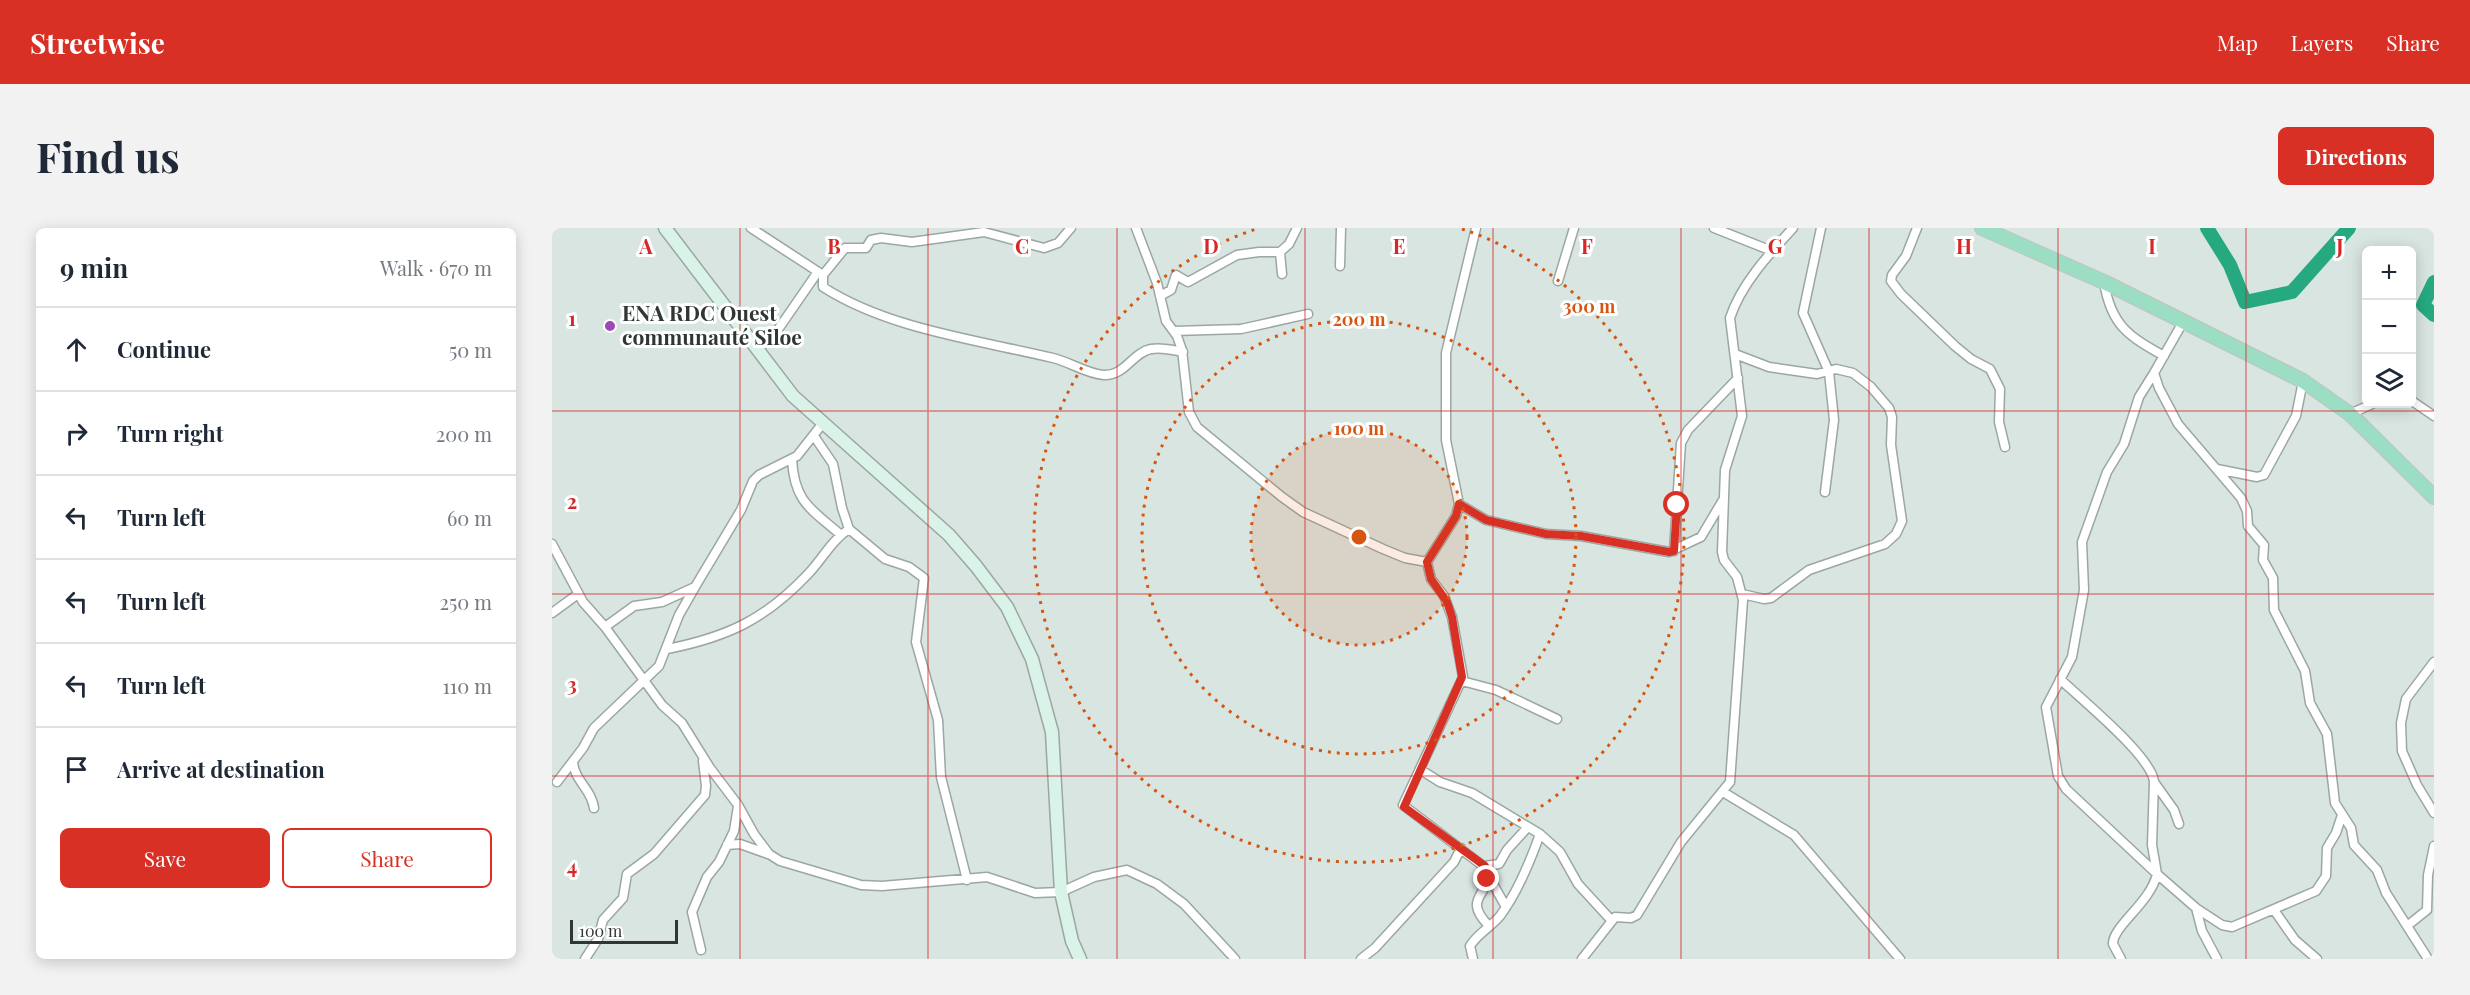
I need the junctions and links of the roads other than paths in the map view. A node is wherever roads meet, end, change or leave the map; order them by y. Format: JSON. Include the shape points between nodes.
{"nodes":[{"id":1,"x":665,"y":228,"type":"edge"},
{"id":2,"x":751,"y":228,"type":"edge"},
{"id":3,"x":1071,"y":228,"type":"edge"},
{"id":4,"x":1137,"y":228,"type":"edge"},
{"id":5,"x":1296,"y":228,"type":"edge"},
{"id":6,"x":1341,"y":228,"type":"edge"},
{"id":7,"x":1476,"y":228,"type":"edge"},
{"id":8,"x":1574,"y":228,"type":"edge"},
{"id":9,"x":1714,"y":228,"type":"edge"},
{"id":10,"x":1794,"y":228,"type":"edge"},
{"id":11,"x":1821,"y":228,"type":"edge"},
{"id":12,"x":1917,"y":228,"type":"edge"},
{"id":13,"x":1982,"y":228,"type":"edge"},
{"id":14,"x":1772,"y":251,"type":"junction"},
{"id":15,"x":1280,"y":252,"type":"junction"},
{"id":16,"x":1340,"y":266,"type":"dead end"},
{"id":17,"x":820,"y":274,"type":"junction"},
{"id":18,"x":1282,"y":274,"type":"dead end"},
{"id":19,"x":1558,"y":281,"type":"dead end"},
{"id":20,"x":2104,"y":282,"type":"junction"},
{"id":21,"x":1160,"y":296,"type":"junction"},
{"id":22,"x":1308,"y":314,"type":"dead end"},
{"id":23,"x":2183,"y":322,"type":"junction"},
{"id":24,"x":1174,"y":332,"type":"junction"},
{"id":25,"x":758,"y":349,"type":"junction"},
{"id":26,"x":1183,"y":352,"type":"junction"},
{"id":27,"x":1735,"y":354,"type":"junction"},
{"id":28,"x":2164,"y":356,"type":"junction"},
{"id":29,"x":1829,"y":372,"type":"junction"},
{"id":30,"x":2154,"y":374,"type":"junction"},
{"id":31,"x":1738,"y":378,"type":"junction"},
{"id":32,"x":2303,"y":381,"type":"junction"},
{"id":33,"x":2416,"y":404,"type":"edge"},
{"id":34,"x":2363,"y":408,"type":"edge"},
{"id":35,"x":2350,"y":414,"type":"junction"},
{"id":36,"x":2434,"y":416,"type":"edge"},
{"id":37,"x":823,"y":423,"type":"junction"},
{"id":38,"x":814,"y":436,"type":"junction"},
{"id":39,"x":2005,"y":447,"type":"dead end"},
{"id":40,"x":792,"y":459,"type":"junction"},
{"id":41,"x":2217,"y":470,"type":"junction"},
{"id":42,"x":1825,"y":492,"type":"dead end"},
{"id":43,"x":1725,"y":497,"type":"junction"},
{"id":44,"x":2434,"y":497,"type":"edge"},
{"id":45,"x":1459,"y":504,"type":"junction"},
{"id":46,"x":849,"y":529,"type":"junction"},
{"id":47,"x":841,"y":535,"type":"junction"},
{"id":48,"x":552,"y":544,"type":"edge"},
{"id":49,"x":1674,"y":551,"type":"junction"},
{"id":50,"x":1427,"y":562,"type":"junction"},
{"id":51,"x":695,"y":587,"type":"junction"},
{"id":52,"x":578,"y":594,"type":"junction"},
{"id":53,"x":1742,"y":594,"type":"junction"},
{"id":54,"x":552,"y":613,"type":"edge"},
{"id":55,"x":605,"y":627,"type":"junction"},
{"id":56,"x":667,"y":649,"type":"junction"},
{"id":57,"x":2434,"y":662,"type":"edge"},
{"id":58,"x":2060,"y":679,"type":"junction"},
{"id":59,"x":642,"y":680,"type":"junction"},
{"id":60,"x":1462,"y":681,"type":"junction"},
{"id":61,"x":1557,"y":719,"type":"dead end"},
{"id":62,"x":703,"y":756,"type":"junction"},
{"id":63,"x":573,"y":762,"type":"junction"},
{"id":64,"x":1421,"y":770,"type":"junction"},
{"id":65,"x":2154,"y":781,"type":"junction"},
{"id":66,"x":557,"y":782,"type":"dead end"},
{"id":67,"x":1723,"y":792,"type":"junction"},
{"id":68,"x":738,"y":805,"type":"junction"},
{"id":69,"x":594,"y":808,"type":"dead end"},
{"id":70,"x":2434,"y":813,"type":"edge"},
{"id":71,"x":2342,"y":815,"type":"junction"},
{"id":72,"x":2179,"y":824,"type":"dead end"},
{"id":73,"x":1527,"y":828,"type":"junction"},
{"id":74,"x":1540,"y":834,"type":"junction"},
{"id":75,"x":727,"y":845,"type":"junction"},
{"id":76,"x":2434,"y":846,"type":"edge"},
{"id":77,"x":1461,"y":848,"type":"junction"},
{"id":78,"x":769,"y":854,"type":"junction"},
{"id":79,"x":1487,"y":871,"type":"junction"},
{"id":80,"x":2157,"y":873,"type":"junction"},
{"id":81,"x":967,"y":880,"type":"junction"},
{"id":82,"x":1061,"y":892,"type":"junction"},
{"id":83,"x":1506,"y":907,"type":"junction"},
{"id":84,"x":2196,"y":908,"type":"junction"},
{"id":85,"x":2274,"y":910,"type":"junction"},
{"id":86,"x":1612,"y":921,"type":"junction"},
{"id":87,"x":1489,"y":926,"type":"junction"},
{"id":88,"x":2407,"y":926,"type":"junction"},
{"id":89,"x":1375,"y":948,"type":"junction"},
{"id":90,"x":701,"y":950,"type":"dead end"},
{"id":91,"x":2426,"y":955,"type":"edge"},
{"id":92,"x":585,"y":959,"type":"edge"},
{"id":93,"x":1080,"y":959,"type":"edge"},
{"id":94,"x":1235,"y":959,"type":"edge"},
{"id":95,"x":1361,"y":959,"type":"edge"},
{"id":96,"x":1378,"y":959,"type":"edge"},
{"id":97,"x":1473,"y":959,"type":"edge"},
{"id":98,"x":1582,"y":959,"type":"edge"},
{"id":99,"x":1900,"y":959,"type":"edge"},
{"id":100,"x":2121,"y":959,"type":"edge"},
{"id":101,"x":2217,"y":959,"type":"edge"},
{"id":102,"x":2317,"y":959,"type":"edge"},
{"id":103,"x":2416,"y":959,"type":"edge"}],
"edges":[{"from":1,"to":25,"type":"main road"},
{"from":2,"to":17,"type":"street"},
{"from":3,"to":17,"type":"street","via":[[1058,243],[1044,248],[984,232],[912,242],[881,238],[871,240],[866,248],[845,248]]},
{"from":4,"to":21,"type":"street"},
{"from":5,"to":15,"type":"street","via":[[1289,244]]},
{"from":6,"to":16,"type":"street"},
{"from":7,"to":45,"type":"street","via":[[1446,353],[1446,440]]},
{"from":8,"to":19,"type":"street"},
{"from":9,"to":14,"type":"street"},
{"from":10,"to":14,"type":"street"},
{"from":11,"to":29,"type":"street","via":[[1803,313]]},
{"from":12,"to":39,"type":"street","via":[[1891,281],[1955,346],[1990,369],[2001,389],[1999,422]]},
{"from":13,"to":20,"type":"highway"},
{"from":14,"to":27,"type":"street","via":[[1732,312]]},
{"from":15,"to":18,"type":"street"},
{"from":15,"to":21,"type":"street","via":[[1237,255],[1188,282],[1176,275],[1171,290]]},
{"from":17,"to":25,"type":"street","via":[[777,331]]},
{"from":17,"to":26,"type":"street","via":[[823,287],[846,302],[901,322],[1056,359],[1102,375],[1117,372],[1151,349]]},
{"from":20,"to":23,"type":"highway"},
{"from":20,"to":28,"type":"street","via":[[2108,305],[2119,324],[2134,339]]},
{"from":21,"to":24,"type":"street","via":[[1166,321]]},
{"from":22,"to":24,"type":"street","via":[[1241,329]]},
{"from":23,"to":28,"type":"street"},
{"from":23,"to":32,"type":"highway"},
{"from":24,"to":26,"type":"street"},
{"from":25,"to":37,"type":"main road","via":[[792,396]]},
{"from":26,"to":50,"type":"street","via":[[1189,412],[1197,427],[1303,512],[1394,554]]},
{"from":27,"to":29,"type":"street","via":[[1769,367]]},
{"from":27,"to":31,"type":"street"},
{"from":28,"to":30,"type":"street"},
{"from":29,"to":42,"type":"street","via":[[1834,420]]},
{"from":29,"to":53,"type":"street","via":[[1842,370],[1861,378],[1891,412],[1901,525],[1885,544],[1809,570],[1771,598]]},
{"from":30,"to":41,"type":"street","via":[[2178,424]]},
{"from":30,"to":58,"type":"street","via":[[2139,397],[2124,444],[2107,472],[2082,542],[2084,590],[2072,657]]},
{"from":31,"to":43,"type":"street","via":[[1741,424],[1725,470]]},
{"from":31,"to":49,"type":"street","via":[[1688,429],[1681,443]]},
{"from":32,"to":35,"type":"highway"},
{"from":32,"to":41,"type":"street","via":[[2296,416],[2264,475]]},
{"from":33,"to":36,"type":"street"},
{"from":34,"to":35,"type":"street"},
{"from":35,"to":44,"type":"highway"},
{"from":37,"to":38,"type":"street"},
{"from":37,"to":82,"type":"main road","via":[[949,535],[1006,607],[1032,659],[1052,732]]},
{"from":38,"to":40,"type":"street"},
{"from":38,"to":46,"type":"street","via":[[833,464]]},
{"from":40,"to":47,"type":"street","via":[[801,499]]},
{"from":40,"to":51,"type":"street","via":[[753,481],[741,510]]},
{"from":41,"to":71,"type":"street","via":[[2244,504],[2248,526],[2264,545],[2263,560],[2273,578],[2274,610],[2306,671],[2310,702],[2326,731],[2334,801]]},
{"from":43,"to":49,"type":"street","via":[[1701,537]]},
{"from":43,"to":53,"type":"street","via":[[1723,556],[1737,577]]},
{"from":45,"to":49,"type":"street","via":[[1486,520],[1546,534]]},
{"from":45,"to":50,"type":"street","via":[[1456,516]]},
{"from":46,"to":47,"type":"street"},
{"from":46,"to":81,"type":"street","via":[[885,559],[909,567],[924,578],[915,636],[938,720],[941,777]]},
{"from":47,"to":56,"type":"street","via":[[807,576],[757,619],[709,639]]},
{"from":48,"to":52,"type":"street"},
{"from":50,"to":60,"type":"street","via":[[1431,579],[1452,617]]},
{"from":51,"to":55,"type":"street","via":[[662,602],[634,606]]},
{"from":51,"to":56,"type":"street"},
{"from":52,"to":54,"type":"street"},
{"from":52,"to":55,"type":"street"},
{"from":53,"to":67,"type":"street","via":[[1732,773]]},
{"from":55,"to":59,"type":"street"},
{"from":56,"to":59,"type":"street","via":[[658,666]]},
{"from":57,"to":70,"type":"street","via":[[2406,699],[2401,723],[2402,751]]},
{"from":58,"to":65,"type":"street","via":[[2119,733],[2151,771]]},
{"from":58,"to":80,"type":"street","via":[[2046,707],[2061,782]]},
{"from":59,"to":62,"type":"street","via":[[682,723]]},
{"from":59,"to":63,"type":"street","via":[[591,731]]},
{"from":60,"to":61,"type":"street","via":[[1496,690]]},
{"from":60,"to":64,"type":"street"},
{"from":62,"to":68,"type":"street"},
{"from":62,"to":92,"type":"street","via":[[705,795],[654,854],[627,874],[623,898],[603,920],[600,936]]},
{"from":63,"to":66,"type":"street"},
{"from":63,"to":69,"type":"street","via":[[574,772],[591,796]]},
{"from":64,"to":73,"type":"street","via":[[1440,782],[1472,793]]},
{"from":64,"to":77,"type":"street","via":[[1404,807]]},
{"from":65,"to":72,"type":"street"},
{"from":65,"to":80,"type":"street","via":[[2152,845]]},
{"from":67,"to":86,"type":"street","via":[[1681,842],[1637,915],[1618,915]]},
{"from":67,"to":99,"type":"street","via":[[1794,835]]},
{"from":68,"to":75,"type":"street","via":[[734,831]]},
{"from":68,"to":78,"type":"street"},
{"from":71,"to":85,"type":"street","via":[[2327,848],[2326,876],[2316,891]]},
{"from":71,"to":88,"type":"street","via":[[2352,828],[2354,845],[2377,870]]},
{"from":73,"to":74,"type":"street"},
{"from":73,"to":79,"type":"street","via":[[1499,864]]},
{"from":74,"to":83,"type":"street"},
{"from":74,"to":86,"type":"street","via":[[1560,852],[1578,884]]},
{"from":75,"to":78,"type":"street","via":[[740,844]]},
{"from":75,"to":90,"type":"street","via":[[692,912]]},
{"from":76,"to":88,"type":"street","via":[[2427,910]]},
{"from":77,"to":79,"type":"street"},
{"from":77,"to":89,"type":"street","via":[[1454,862]]},
{"from":78,"to":81,"type":"street","via":[[789,865],[861,885]]},
{"from":79,"to":83,"type":"street"},
{"from":79,"to":87,"type":"street","via":[[1476,905]]},
{"from":80,"to":84,"type":"street"},
{"from":80,"to":100,"type":"street","via":[[2150,894],[2115,933],[2113,944]]},
{"from":81,"to":82,"type":"street","via":[[987,877],[1035,893]]},
{"from":82,"to":93,"type":"main road"},
{"from":82,"to":94,"type":"street","via":[[1106,873],[1127,870],[1138,874],[1184,904]]},
{"from":83,"to":87,"type":"street"},
{"from":84,"to":85,"type":"street","via":[[2227,927]]},
{"from":84,"to":101,"type":"street","via":[[2202,931]]},
{"from":85,"to":102,"type":"street","via":[[2295,940]]},
{"from":86,"to":98,"type":"street"},
{"from":87,"to":97,"type":"street","via":[[1470,946]]},
{"from":88,"to":91,"type":"street"},
{"from":89,"to":95,"type":"street"},
{"from":89,"to":96,"type":"street"},
{"from":91,"to":103,"type":"street"}]}
